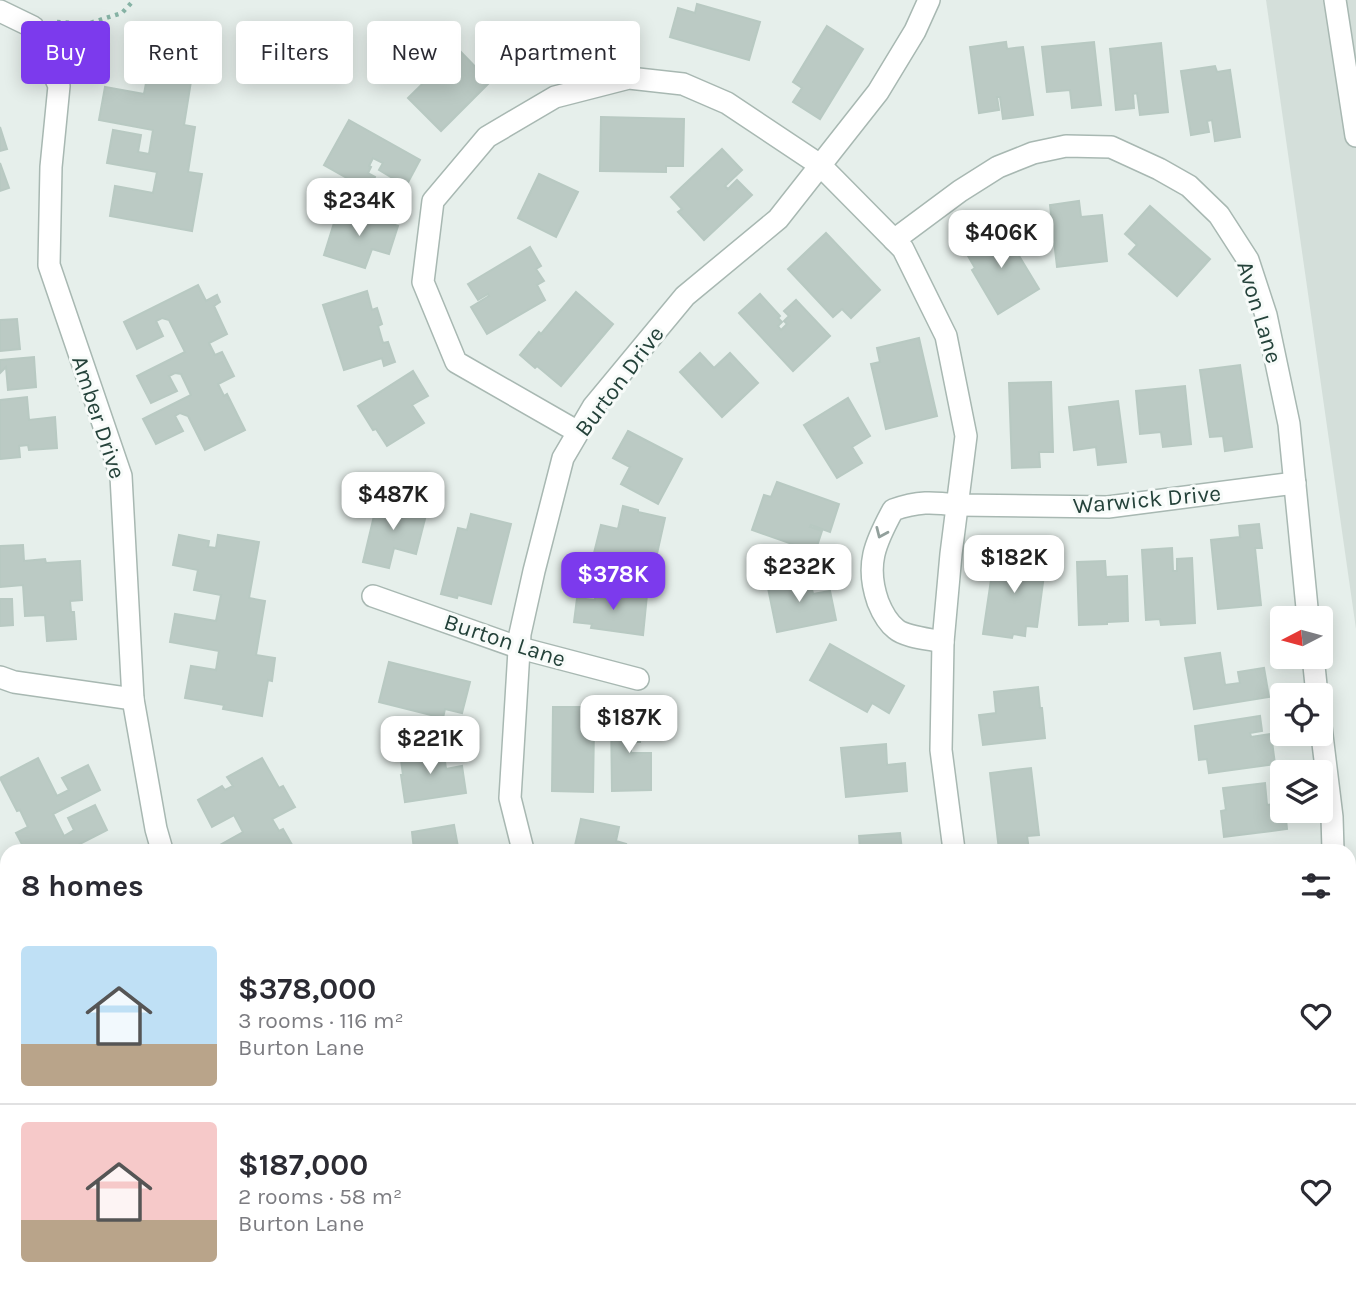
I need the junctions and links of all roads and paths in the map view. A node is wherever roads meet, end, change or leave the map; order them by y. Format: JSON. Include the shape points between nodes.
{"nodes":[{"id":1,"x":134,"y":0,"type":"edge"},
{"id":2,"x":929,"y":0,"type":"edge"},
{"id":3,"x":1335,"y":0,"type":"edge"},
{"id":4,"x":0,"y":11,"type":"edge"},
{"id":5,"x":47,"y":19,"type":"dead end"},
{"id":6,"x":1356,"y":136,"type":"edge"},
{"id":7,"x":820,"y":165,"type":"junction"},
{"id":8,"x":894,"y":240,"type":"junction"},
{"id":9,"x":578,"y":432,"type":"junction"},
{"id":10,"x":1295,"y":483,"type":"junction"},
{"id":11,"x":958,"y":505,"type":"junction"},
{"id":12,"x":373,"y":596,"type":"dead end"},
{"id":13,"x":1307,"y":606,"type":"edge"},
{"id":14,"x":943,"y":642,"type":"junction"},
{"id":15,"x":520,"y":648,"type":"junction"},
{"id":16,"x":0,"y":677,"type":"edge"},
{"id":17,"x":638,"y":679,"type":"dead end"},
{"id":18,"x":133,"y":699,"type":"junction"},
{"id":19,"x":1323,"y":746,"type":"edge"},
{"id":20,"x":160,"y":844,"type":"edge"},
{"id":21,"x":521,"y":844,"type":"edge"},
{"id":22,"x":953,"y":844,"type":"edge"},
{"id":23,"x":1333,"y":844,"type":"edge"}],
"edges":[{"from":1,"to":5,"type":"path","via":[[122,13],[87,24]]},
{"from":2,"to":7,"type":"street","name":"Burton Drive","via":[[878,92]]},
{"from":3,"to":6,"type":"street"},
{"from":4,"to":18,"type":"street","name":"Amber Drive","via":[[33,27],[59,86],[49,265],[121,476]]},
{"from":7,"to":8,"type":"street"},
{"from":7,"to":9,"type":"street","name":"Burton Drive","via":[[778,219],[685,296],[593,407]]},
{"from":7,"to":9,"type":"street","via":[[727,103],[683,84],[629,78],[555,97],[487,136],[433,201],[423,282],[456,362]]},
{"from":8,"to":10,"type":"street","name":"Avon Lane","via":[[998,167],[1066,146],[1111,148],[1189,186],[1219,215],[1248,260],[1266,315],[1289,424]]},
{"from":8,"to":11,"type":"street","via":[[903,249],[946,336],[967,436]]},
{"from":9,"to":15,"type":"street","name":"Burton Drive","via":[[563,458]]},
{"from":10,"to":11,"type":"street","name":"Warwick Drive","via":[[1108,507]]},
{"from":10,"to":13,"type":"street","name":"Avon Lane"},
{"from":11,"to":14,"type":"street"},
{"from":11,"to":14,"type":"street","name":"Warwick Drive","one_way":true,"via":[[913,503],[893,510],[874,550],[871,572],[883,614],[897,631]]},
{"from":12,"to":15,"type":"street","name":"Burton Lane"},
{"from":14,"to":22,"type":"street","via":[[941,750]]},
{"from":15,"to":17,"type":"street","name":"Burton Lane"},
{"from":15,"to":21,"type":"street","name":"Burton Drive","via":[[510,799]]},
{"from":16,"to":18,"type":"street"},
{"from":18,"to":20,"type":"street","name":"Amber Drive"},
{"from":19,"to":23,"type":"street"}]}
